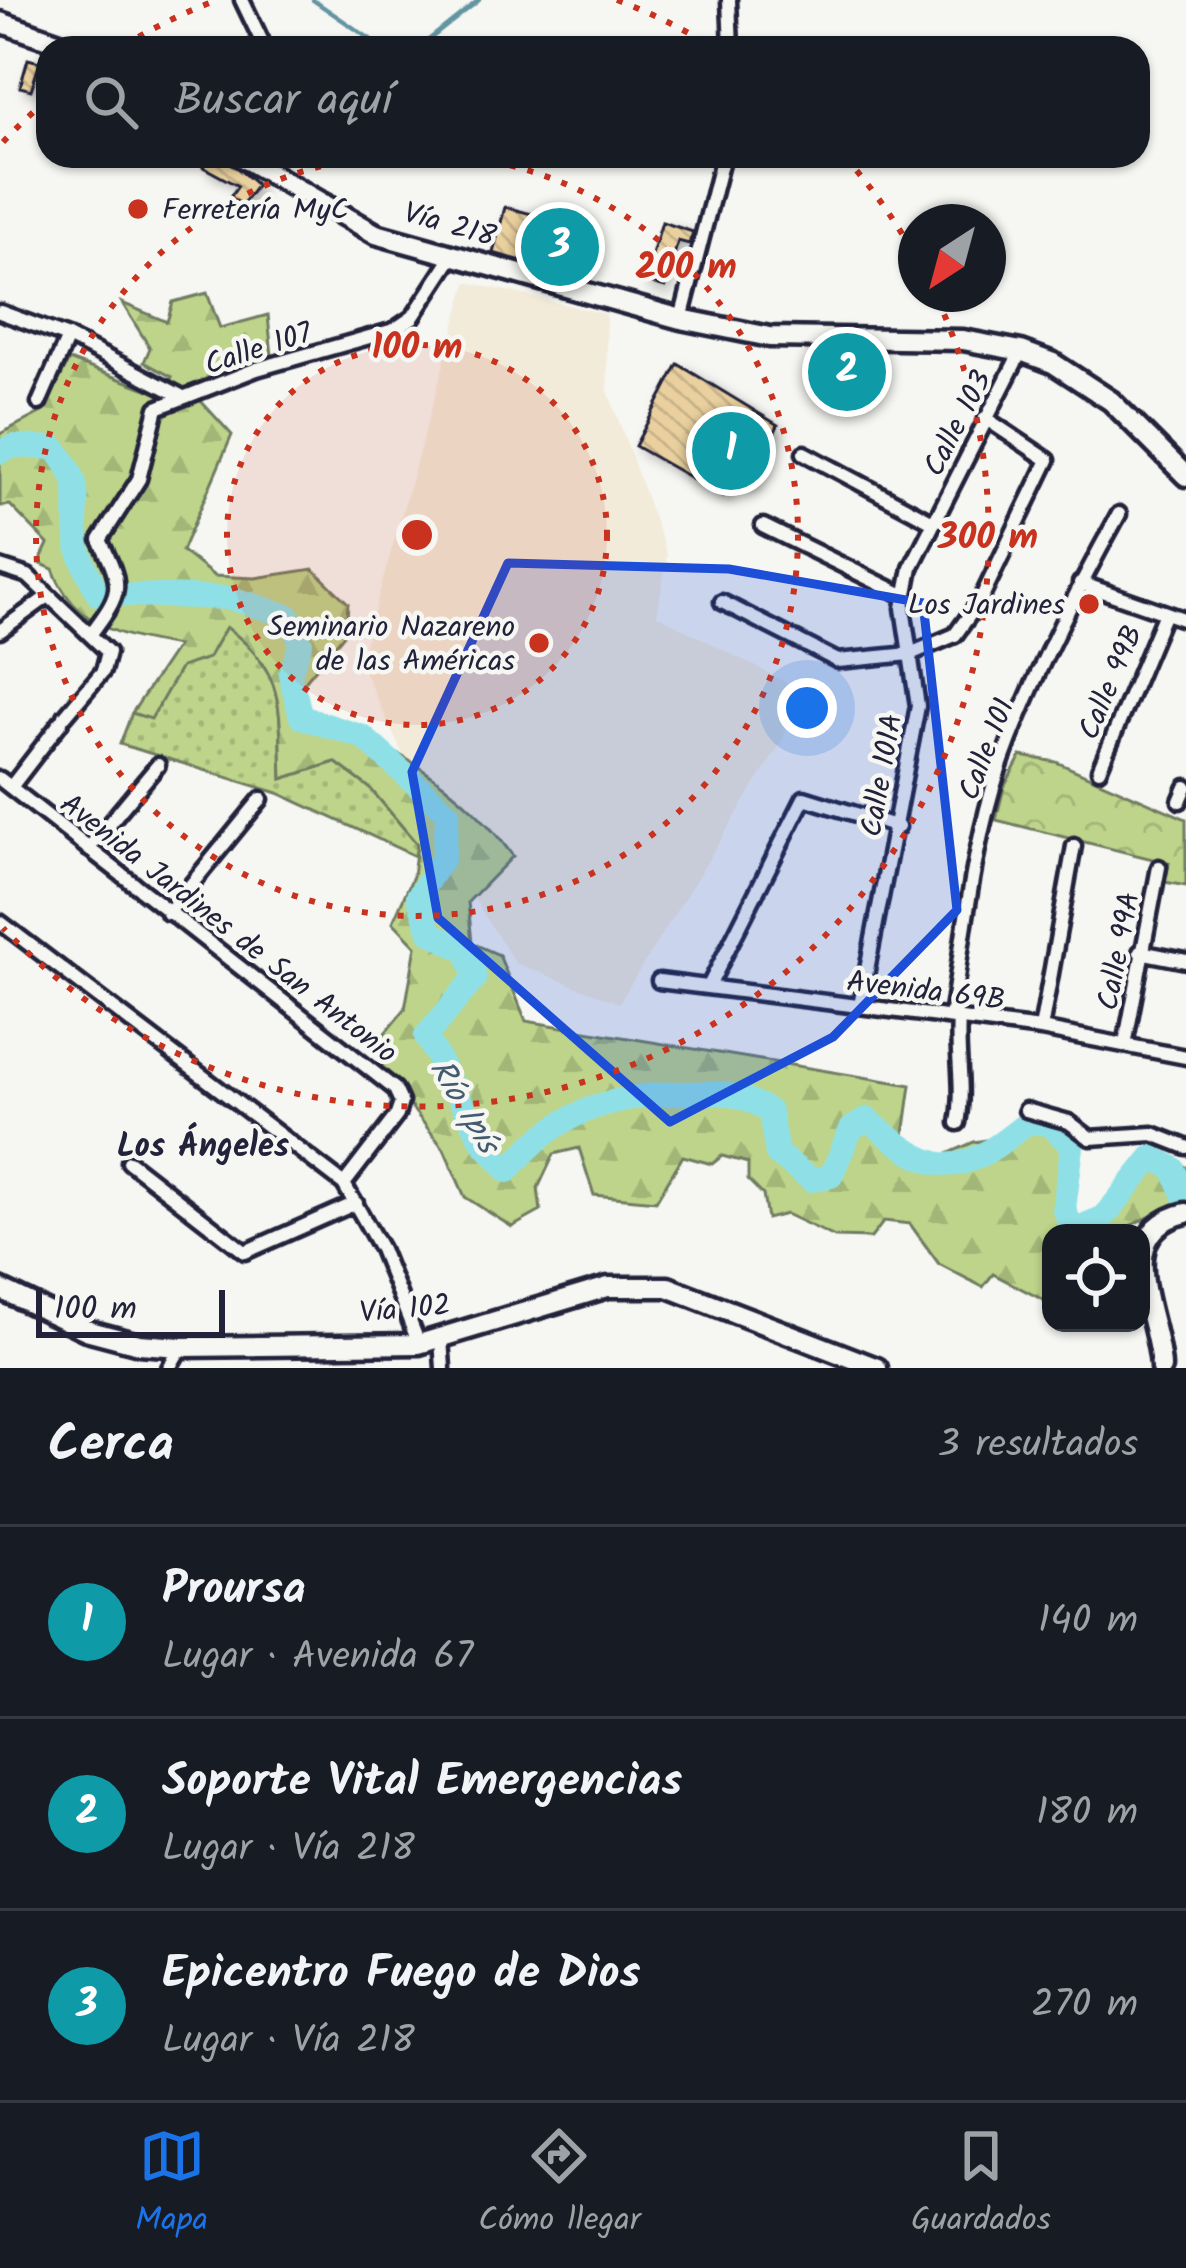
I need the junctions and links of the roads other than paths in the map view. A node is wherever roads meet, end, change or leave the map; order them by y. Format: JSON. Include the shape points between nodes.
{"nodes":[{"id":1,"x":242,"y":0,"type":"edge"},
{"id":2,"x":729,"y":0,"type":"edge"},
{"id":3,"x":0,"y":22,"type":"edge"},
{"id":4,"x":40,"y":36,"type":"edge"},
{"id":5,"x":259,"y":36,"type":"edge"},
{"id":6,"x":730,"y":36,"type":"edge"},
{"id":7,"x":261,"y":168,"type":"edge"},
{"id":8,"x":720,"y":168,"type":"edge"},
{"id":9,"x":452,"y":257,"type":"junction"},
{"id":10,"x":0,"y":312,"type":"edge"},
{"id":11,"x":681,"y":319,"type":"junction"},
{"id":12,"x":68,"y":338,"type":"junction"},
{"id":13,"x":1021,"y":351,"type":"junction"},
{"id":14,"x":183,"y":398,"type":"junction"},
{"id":15,"x":39,"y":403,"type":"dead end"},
{"id":16,"x":986,"y":418,"type":"junction"},
{"id":17,"x":804,"y":453,"type":"dead end"},
{"id":18,"x":1186,"y":476,"type":"edge"},
{"id":19,"x":1120,"y":514,"type":"dead end"},
{"id":20,"x":933,"y":523,"type":"junction"},
{"id":21,"x":763,"y":526,"type":"dead end"},
{"id":22,"x":0,"y":567,"type":"edge"},
{"id":23,"x":1080,"y":583,"type":"junction"},
{"id":24,"x":905,"y":596,"type":"junction"},
{"id":25,"x":46,"y":597,"type":"junction"},
{"id":26,"x":722,"y":602,"type":"dead end"},
{"id":27,"x":1165,"y":613,"type":"junction"},
{"id":28,"x":1186,"y":620,"type":"edge"},
{"id":29,"x":0,"y":631,"type":"edge"},
{"id":30,"x":90,"y":635,"type":"junction"},
{"id":31,"x":910,"y":654,"type":"junction"},
{"id":32,"x":158,"y":765,"type":"dead end"},
{"id":33,"x":1099,"y":770,"type":"dead end"},
{"id":34,"x":5,"y":783,"type":"edge"},
{"id":35,"x":1186,"y":787,"type":"edge"},
{"id":36,"x":261,"y":800,"type":"dead end"},
{"id":37,"x":1180,"y":801,"type":"dead end"},
{"id":38,"x":898,"y":826,"type":"junction"},
{"id":39,"x":1074,"y":846,"type":"dead end"},
{"id":40,"x":88,"y":849,"type":"junction"},
{"id":41,"x":1159,"y":867,"type":"dead end"},
{"id":42,"x":168,"y":913,"type":"junction"},
{"id":43,"x":0,"y":922,"type":"edge"},
{"id":44,"x":1140,"y":952,"type":"junction"},
{"id":45,"x":1186,"y":961,"type":"edge"},
{"id":46,"x":659,"y":981,"type":"dead end"},
{"id":47,"x":709,"y":986,"type":"junction"},
{"id":48,"x":860,"y":1006,"type":"junction"},
{"id":49,"x":955,"y":1018,"type":"junction"},
{"id":50,"x":1041,"y":1029,"type":"junction"},
{"id":51,"x":1125,"y":1045,"type":"junction"},
{"id":52,"x":1186,"y":1057,"type":"edge"},
{"id":53,"x":1026,"y":1110,"type":"dead end"},
{"id":54,"x":958,"y":1124,"type":"dead end"},
{"id":55,"x":1186,"y":1147,"type":"edge"},
{"id":56,"x":129,"y":1162,"type":"dead end"},
{"id":57,"x":344,"y":1184,"type":"junction"},
{"id":58,"x":356,"y":1203,"type":"junction"},
{"id":59,"x":1181,"y":1214,"type":"edge"},
{"id":60,"x":0,"y":1289,"type":"edge"},
{"id":61,"x":441,"y":1340,"type":"junction"},
{"id":62,"x":419,"y":1344,"type":"junction"},
{"id":63,"x":181,"y":1348,"type":"junction"},
{"id":64,"x":169,"y":1368,"type":"edge"},
{"id":65,"x":442,"y":1368,"type":"edge"},
{"id":66,"x":877,"y":1368,"type":"edge"},
{"id":67,"x":1161,"y":1368,"type":"edge"}],
"edges":[{"from":1,"to":5,"type":"street"},
{"from":2,"to":6,"type":"street"},
{"from":3,"to":4,"type":"main road"},
{"from":7,"to":9,"type":"main road","name":"Vía 218","via":[[376,235]]},
{"from":8,"to":11,"type":"street"},
{"from":9,"to":11,"type":"main road","name":"Vía 218"},
{"from":9,"to":14,"type":"street","name":"Calle 107","via":[[413,316],[394,330]]},
{"from":10,"to":12,"type":"street"},
{"from":11,"to":13,"type":"main road","name":"Vía 218","via":[[770,337],[963,340]]},
{"from":12,"to":14,"type":"street"},
{"from":12,"to":15,"type":"street"},
{"from":13,"to":16,"type":"street","name":"Calle 103"},
{"from":13,"to":18,"type":"main road","name":"Vía 218","via":[[1084,381]]},
{"from":14,"to":30,"type":"street","via":[[157,408],[139,479],[100,540],[120,581]]},
{"from":16,"to":20,"type":"street","name":"Calle 103"},
{"from":16,"to":31,"type":"street","via":[[1048,460],[955,635]]},
{"from":17,"to":20,"type":"street"},
{"from":19,"to":23,"type":"street","name":"Calle 101"},
{"from":20,"to":24,"type":"street","name":"Calle 103"},
{"from":21,"to":24,"type":"street"},
{"from":22,"to":25,"type":"street","via":[[28,576]]},
{"from":23,"to":27,"type":"street"},
{"from":23,"to":49,"type":"street","name":"Calle 101","via":[[994,785]]},
{"from":24,"to":31,"type":"street","name":"Calle 103"},
{"from":25,"to":29,"type":"street"},
{"from":25,"to":30,"type":"street"},
{"from":26,"to":31,"type":"street","via":[[838,662]]},
{"from":27,"to":28,"type":"street"},
{"from":27,"to":33,"type":"street","name":"Calle 99B"},
{"from":30,"to":34,"type":"street","via":[[108,662]]},
{"from":31,"to":38,"type":"street","name":"Calle 101A","via":[[918,706]]},
{"from":32,"to":40,"type":"street"},
{"from":34,"to":40,"type":"street","name":"Avenida Jardines de San Antonio"},
{"from":35,"to":37,"type":"street"},
{"from":36,"to":42,"type":"street"},
{"from":38,"to":47,"type":"street","via":[[804,797]]},
{"from":38,"to":48,"type":"street","name":"Calle 101A"},
{"from":39,"to":50,"type":"street"},
{"from":40,"to":42,"type":"street","name":"Avenida Jardines de San Antonio"},
{"from":41,"to":44,"type":"street","name":"Calle 99A"},
{"from":42,"to":57,"type":"street","name":"Avenida Jardines de San Antonio","via":[[395,1089],[397,1115]]},
{"from":43,"to":57,"type":"street"},
{"from":44,"to":45,"type":"street"},
{"from":44,"to":51,"type":"street","name":"Calle 99A"},
{"from":46,"to":47,"type":"street","name":"Avenida 69B"},
{"from":47,"to":48,"type":"street","name":"Avenida 69B"},
{"from":48,"to":49,"type":"street","name":"Avenida 69B"},
{"from":49,"to":50,"type":"street","name":"Avenida 69B"},
{"from":49,"to":54,"type":"street","name":"Calle 101","via":[[964,1094]]},
{"from":50,"to":51,"type":"street","name":"Avenida 69B"},
{"from":51,"to":52,"type":"street","name":"Avenida 69B"},
{"from":53,"to":55,"type":"street","via":[[1069,1122],[1090,1138],[1154,1134]]},
{"from":56,"to":58,"type":"street","via":[[245,1252]]},
{"from":57,"to":58,"type":"street"},
{"from":58,"to":62,"type":"street"},
{"from":59,"to":67,"type":"main road","via":[[1145,1242],[1141,1264]]},
{"from":60,"to":63,"type":"main road","name":"Vía 102","via":[[86,1330]]},
{"from":61,"to":62,"type":"main road","name":"Vía 102"},
{"from":61,"to":65,"type":"street"},
{"from":61,"to":66,"type":"main road","name":"Vía 102","via":[[638,1284],[694,1293]]},
{"from":62,"to":63,"type":"main road","name":"Vía 102"},
{"from":63,"to":64,"type":"street"}]}
